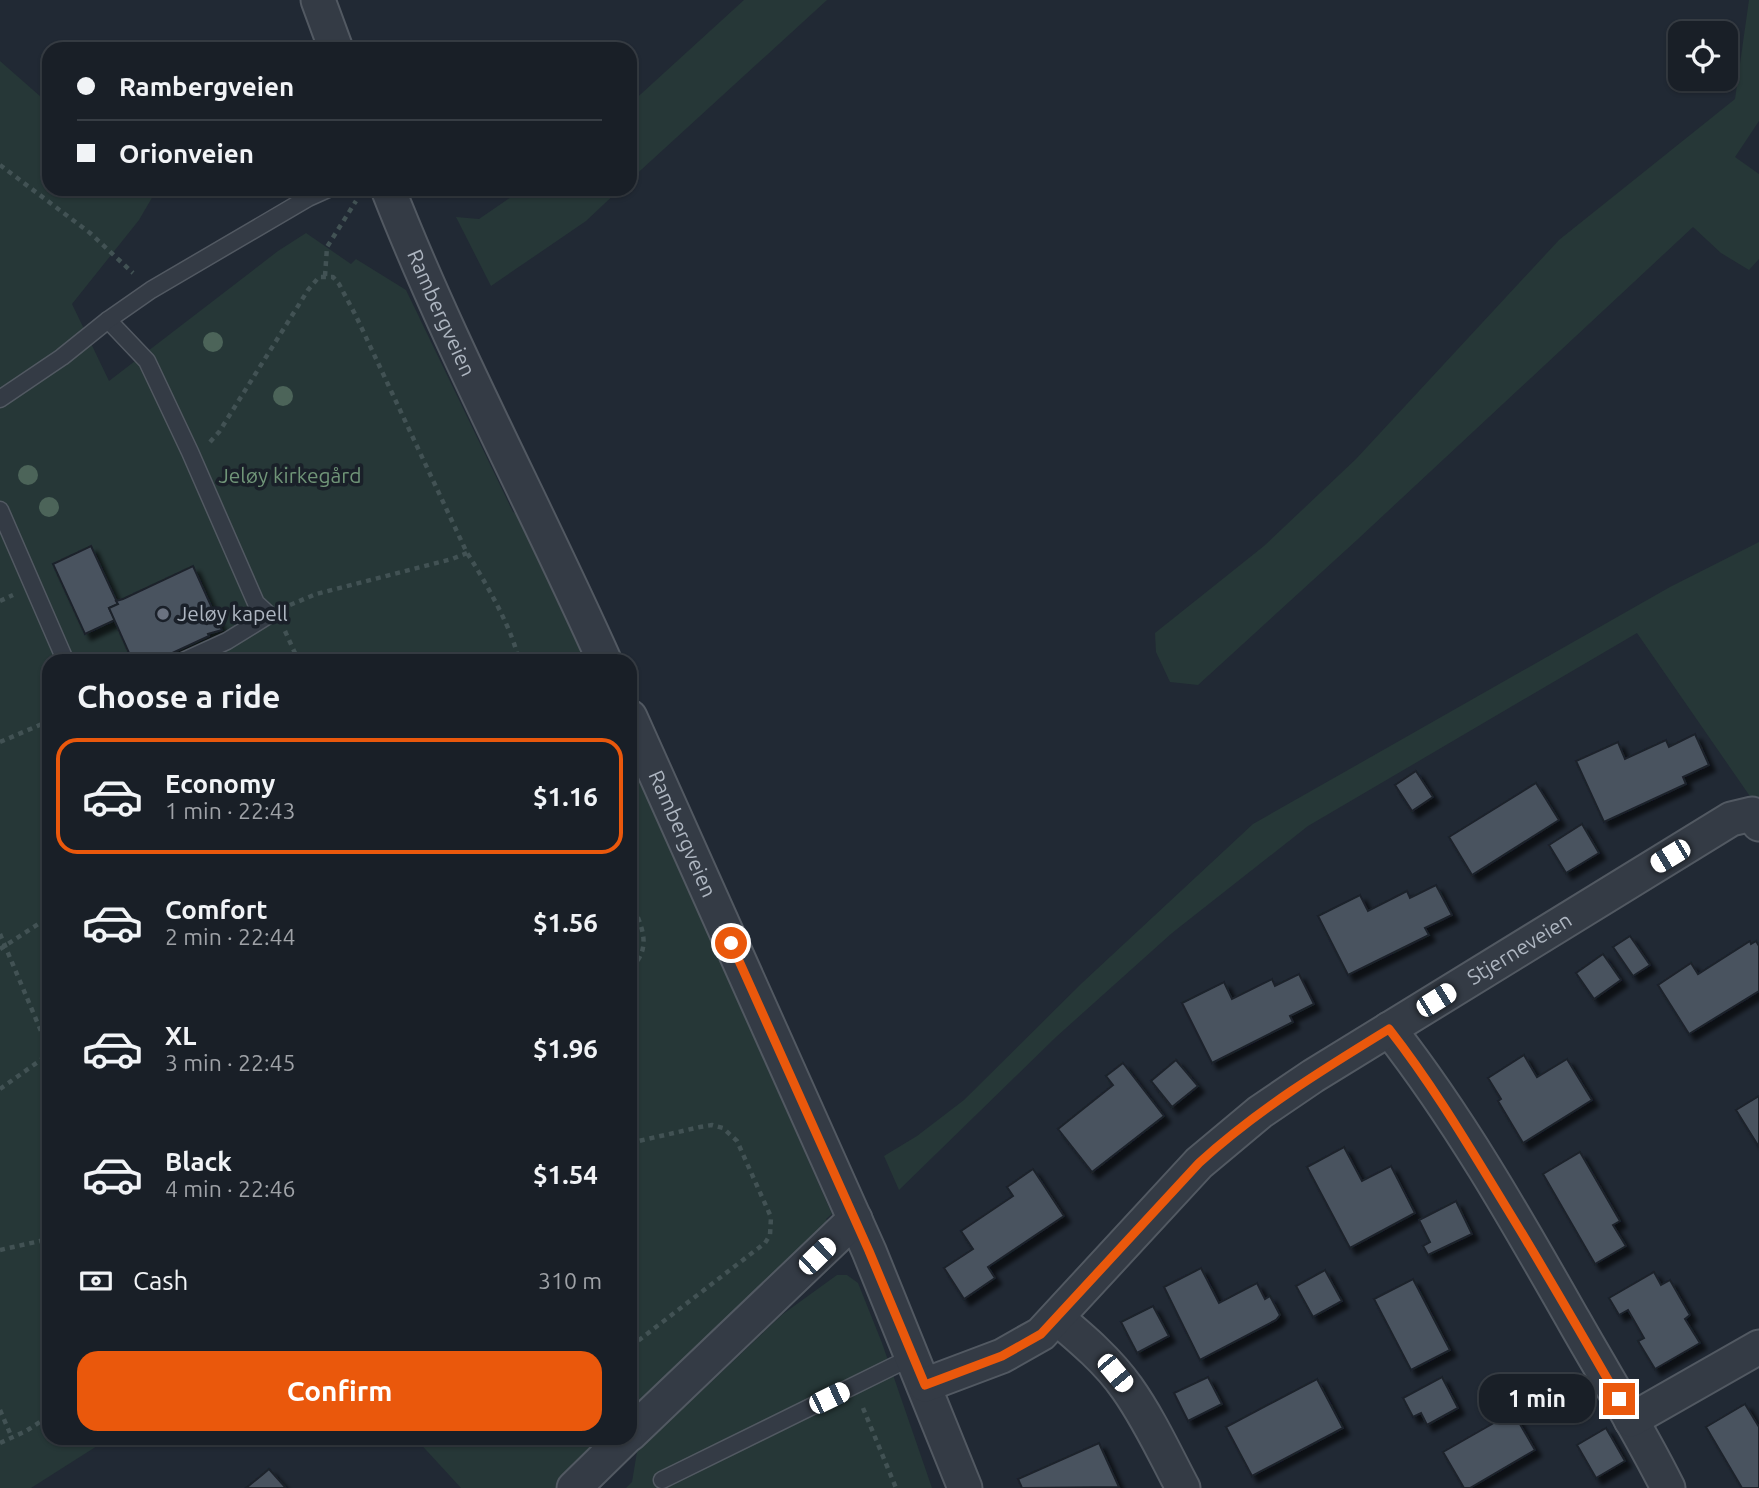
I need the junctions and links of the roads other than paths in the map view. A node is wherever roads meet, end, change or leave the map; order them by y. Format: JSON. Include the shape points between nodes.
{"nodes":[{"id":1,"x":318,"y":0,"type":"edge"},
{"id":2,"x":333,"y":42,"type":"edge"},
{"id":3,"x":312,"y":196,"type":"edge"},
{"id":4,"x":391,"y":196,"type":"edge"},
{"id":5,"x":108,"y":320,"type":"junction"},
{"id":6,"x":0,"y":399,"type":"edge"},
{"id":7,"x":0,"y":510,"type":"edge"},
{"id":8,"x":63,"y":654,"type":"edge"},
{"id":9,"x":199,"y":654,"type":"edge"},
{"id":10,"x":601,"y":654,"type":"edge"},
{"id":11,"x":637,"y":733,"type":"edge"},
{"id":12,"x":1759,"y":824,"type":"edge"},
{"id":13,"x":1389,"y":1029,"type":"junction"},
{"id":14,"x":855,"y":1219,"type":"junction"},
{"id":15,"x":1057,"y":1318,"type":"junction"},
{"id":16,"x":1759,"y":1347,"type":"edge"},
{"id":17,"x":919,"y":1371,"type":"junction"},
{"id":18,"x":1631,"y":1420,"type":"junction"},
{"id":19,"x":637,"y":1427,"type":"edge"},
{"id":20,"x":618,"y":1445,"type":"edge"},
{"id":21,"x":662,"y":1480,"type":"dead end"},
{"id":22,"x":574,"y":1488,"type":"edge"},
{"id":23,"x":965,"y":1488,"type":"edge"},
{"id":24,"x":1183,"y":1488,"type":"edge"},
{"id":25,"x":1668,"y":1488,"type":"edge"}],
"edges":[{"from":1,"to":2,"type":"street"},
{"from":3,"to":5,"type":"lane"},
{"from":4,"to":10,"type":"street","name":"Rambergveien","via":[[446,326]]},
{"from":5,"to":6,"type":"lane"},
{"from":5,"to":9,"type":"lane","via":[[147,361],[256,603],[268,615]]},
{"from":7,"to":8,"type":"lane"},
{"from":11,"to":14,"type":"street","name":"Rambergveien"},
{"from":12,"to":13,"type":"street","name":"Stjerneveien","via":[[1752,814],[1731,819]]},
{"from":13,"to":15,"type":"street","name":"Stjerneveien","via":[[1302,1083],[1224,1140]]},
{"from":13,"to":18,"type":"street","via":[[1455,1122]]},
{"from":14,"to":17,"type":"street","name":"Rambergveien"},
{"from":14,"to":19,"type":"street"},
{"from":15,"to":17,"type":"street","name":"Stjerneveien","via":[[1041,1334],[1002,1356]]},
{"from":15,"to":24,"type":"street","via":[[1126,1386]]},
{"from":16,"to":18,"type":"street"},
{"from":17,"to":21,"type":"lane","via":[[853,1386]]},
{"from":17,"to":23,"type":"street","name":"Rambergveien"},
{"from":18,"to":25,"type":"street"},
{"from":20,"to":22,"type":"street"}]}
